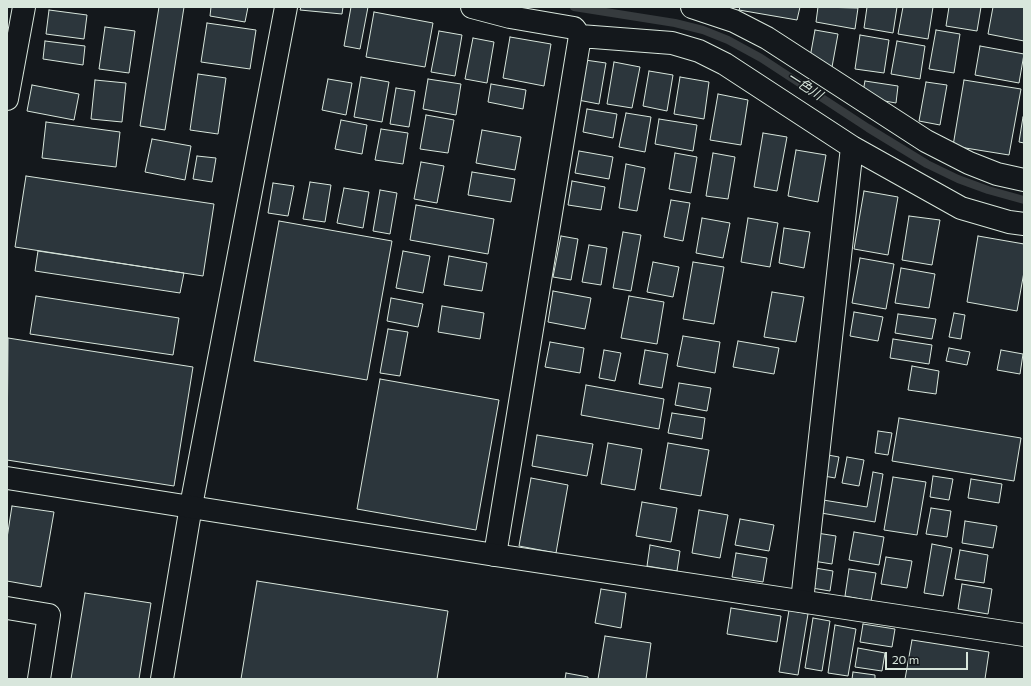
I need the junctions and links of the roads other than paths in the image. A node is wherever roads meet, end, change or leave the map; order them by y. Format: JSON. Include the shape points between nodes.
{"nodes":[{"id":1,"x":24,"y":7,"type":"edge"},
{"id":2,"x":286,"y":7,"type":"edge"},
{"id":3,"x":472,"y":7,"type":"edge"},
{"id":4,"x":692,"y":7,"type":"edge"},
{"id":5,"x":580,"y":36,"type":"junction"},
{"id":6,"x":7,"y":99,"type":"edge"},
{"id":7,"x":852,"y":147,"type":"junction"},
{"id":8,"x":1024,"y":180,"type":"edge"},
{"id":9,"x":1024,"y":224,"type":"edge"},
{"id":10,"x":7,"y":478,"type":"edge"},
{"id":11,"x":191,"y":506,"type":"junction"},
{"id":12,"x":495,"y":555,"type":"junction"},
{"id":13,"x":802,"y":601,"type":"junction"},
{"id":14,"x":7,"y":608,"type":"edge"},
{"id":15,"x":1024,"y":635,"type":"edge"},
{"id":16,"x":39,"y":679,"type":"edge"},
{"id":17,"x":162,"y":679,"type":"edge"}],
"edges":[{"from":1,"to":6,"type":"street"},
{"from":2,"to":11,"type":"street"},
{"from":3,"to":5,"type":"street","via":[[510,18],[574,28]]},
{"from":4,"to":8,"type":"street","via":[[734,21],[767,38],[926,141],[990,171]]},
{"from":5,"to":7,"type":"street","via":[[672,43],[699,51],[730,67]]},
{"from":5,"to":12,"type":"street"},
{"from":7,"to":9,"type":"street","via":[[961,208]]},
{"from":7,"to":13,"type":"street"},
{"from":10,"to":11,"type":"street"},
{"from":11,"to":12,"type":"street"},
{"from":11,"to":17,"type":"street"},
{"from":12,"to":13,"type":"street"},
{"from":13,"to":15,"type":"street"},
{"from":14,"to":16,"type":"street","via":[[49,615]]}]}
